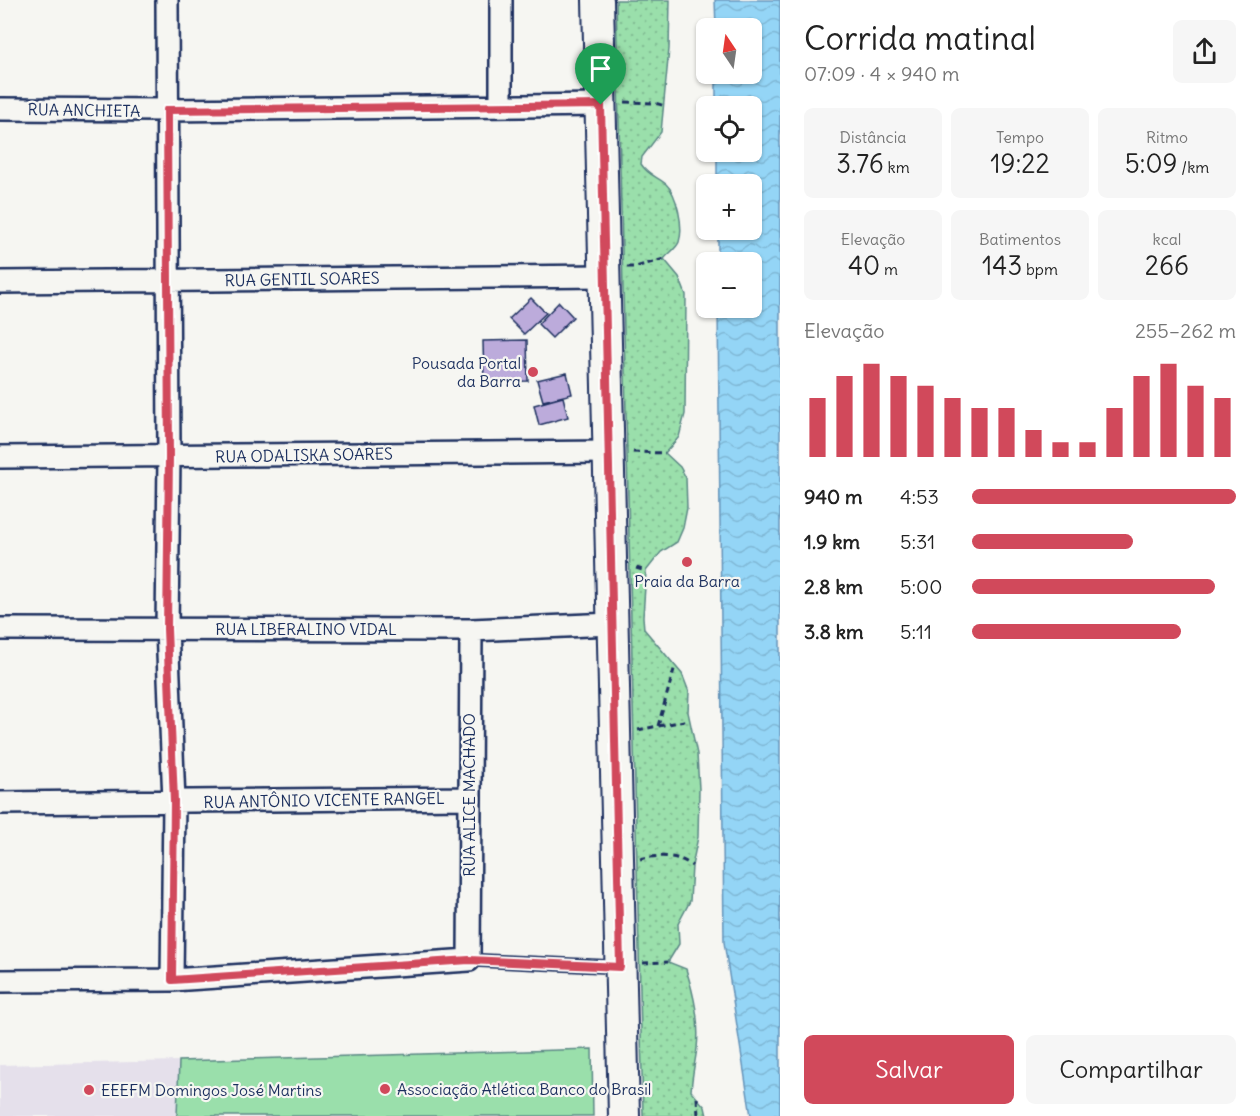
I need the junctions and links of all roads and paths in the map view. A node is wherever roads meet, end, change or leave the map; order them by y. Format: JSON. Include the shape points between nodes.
{"nodes":[{"id":1,"x":167,"y":0,"type":"edge"},
{"id":2,"x":501,"y":0,"type":"edge"},
{"id":3,"x":598,"y":0,"type":"edge"},
{"id":4,"x":611,"y":104,"type":"junction"},
{"id":5,"x":501,"y":106,"type":"junction"},
{"id":6,"x":665,"y":106,"type":"dead end"},
{"id":7,"x":0,"y":109,"type":"edge"},
{"id":8,"x":167,"y":110,"type":"junction"},
{"id":9,"x":664,"y":259,"type":"dead end"},
{"id":10,"x":615,"y":271,"type":"junction"},
{"id":11,"x":168,"y":280,"type":"junction"},
{"id":12,"x":0,"y":282,"type":"edge"},
{"id":13,"x":619,"y":452,"type":"junction"},
{"id":14,"x":664,"y":453,"type":"dead end"},
{"id":15,"x":0,"y":457,"type":"edge"},
{"id":16,"x":169,"y":457,"type":"junction"},
{"id":17,"x":612,"y":624,"type":"junction"},
{"id":18,"x":0,"y":629,"type":"edge"},
{"id":19,"x":167,"y":629,"type":"junction"},
{"id":20,"x":471,"y":630,"type":"junction"},
{"id":21,"x":675,"y":666,"type":"dead end"},
{"id":22,"x":689,"y":720,"type":"dead end"},
{"id":23,"x":658,"y":726,"type":"junction"},
{"id":24,"x":636,"y":731,"type":"dead end"},
{"id":25,"x":469,"y":798,"type":"junction"},
{"id":26,"x":174,"y":801,"type":"junction"},
{"id":27,"x":0,"y":803,"type":"edge"},
{"id":28,"x":639,"y":860,"type":"dead end"},
{"id":29,"x":692,"y":866,"type":"dead end"},
{"id":30,"x":469,"y":960,"type":"junction"},
{"id":31,"x":668,"y":962,"type":"dead end"},
{"id":32,"x":631,"y":965,"type":"junction"},
{"id":33,"x":172,"y":980,"type":"junction"},
{"id":34,"x":0,"y":981,"type":"edge"},
{"id":35,"x":697,"y":1098,"type":"dead end"},
{"id":36,"x":624,"y":1116,"type":"edge"},
{"id":37,"x":698,"y":1116,"type":"edge"}],
"edges":[{"from":1,"to":8,"type":"street"},
{"from":2,"to":5,"type":"street"},
{"from":3,"to":4,"type":"street"},
{"from":4,"to":5,"type":"street","name":"RUA ANCHIETA"},
{"from":4,"to":6,"type":"path"},
{"from":4,"to":10,"type":"street"},
{"from":5,"to":8,"type":"street","name":"RUA ANCHIETA"},
{"from":7,"to":8,"type":"street","name":"RUA ANCHIETA"},
{"from":8,"to":11,"type":"street"},
{"from":9,"to":10,"type":"path"},
{"from":10,"to":11,"type":"street","name":"RUA GENTIL SOARES"},
{"from":10,"to":13,"type":"street"},
{"from":11,"to":12,"type":"street","name":"RUA GENTIL SOARES"},
{"from":11,"to":16,"type":"street"},
{"from":13,"to":14,"type":"path"},
{"from":13,"to":16,"type":"street","name":"RUA ODALISKA SOARES"},
{"from":13,"to":17,"type":"street"},
{"from":15,"to":16,"type":"street","name":"RUA ODALISKA SOARES"},
{"from":16,"to":19,"type":"street"},
{"from":17,"to":20,"type":"street","name":"RUA LIBERALINO VIDAL"},
{"from":17,"to":32,"type":"street"},
{"from":18,"to":19,"type":"street","name":"RUA LIBERALINO VIDAL"},
{"from":19,"to":20,"type":"street","name":"RUA LIBERALINO VIDAL"},
{"from":19,"to":26,"type":"street"},
{"from":20,"to":25,"type":"street","name":"RUA ALICE MACHADO"},
{"from":21,"to":23,"type":"path"},
{"from":22,"to":23,"type":"path"},
{"from":23,"to":24,"type":"path"},
{"from":25,"to":26,"type":"street","name":"RUA ANTÔNIO VICENTE RANGEL"},
{"from":25,"to":30,"type":"street","name":"RUA ALICE MACHADO"},
{"from":26,"to":27,"type":"street","name":"RUA ANTÔNIO VICENTE RANGEL"},
{"from":26,"to":33,"type":"street"},
{"from":28,"to":29,"type":"path","via":[[668,856],[684,859]]},
{"from":30,"to":32,"type":"lane"},
{"from":30,"to":33,"type":"street"},
{"from":31,"to":32,"type":"path"},
{"from":32,"to":36,"type":"street"},
{"from":33,"to":34,"type":"street"},
{"from":35,"to":37,"type":"path"}]}
